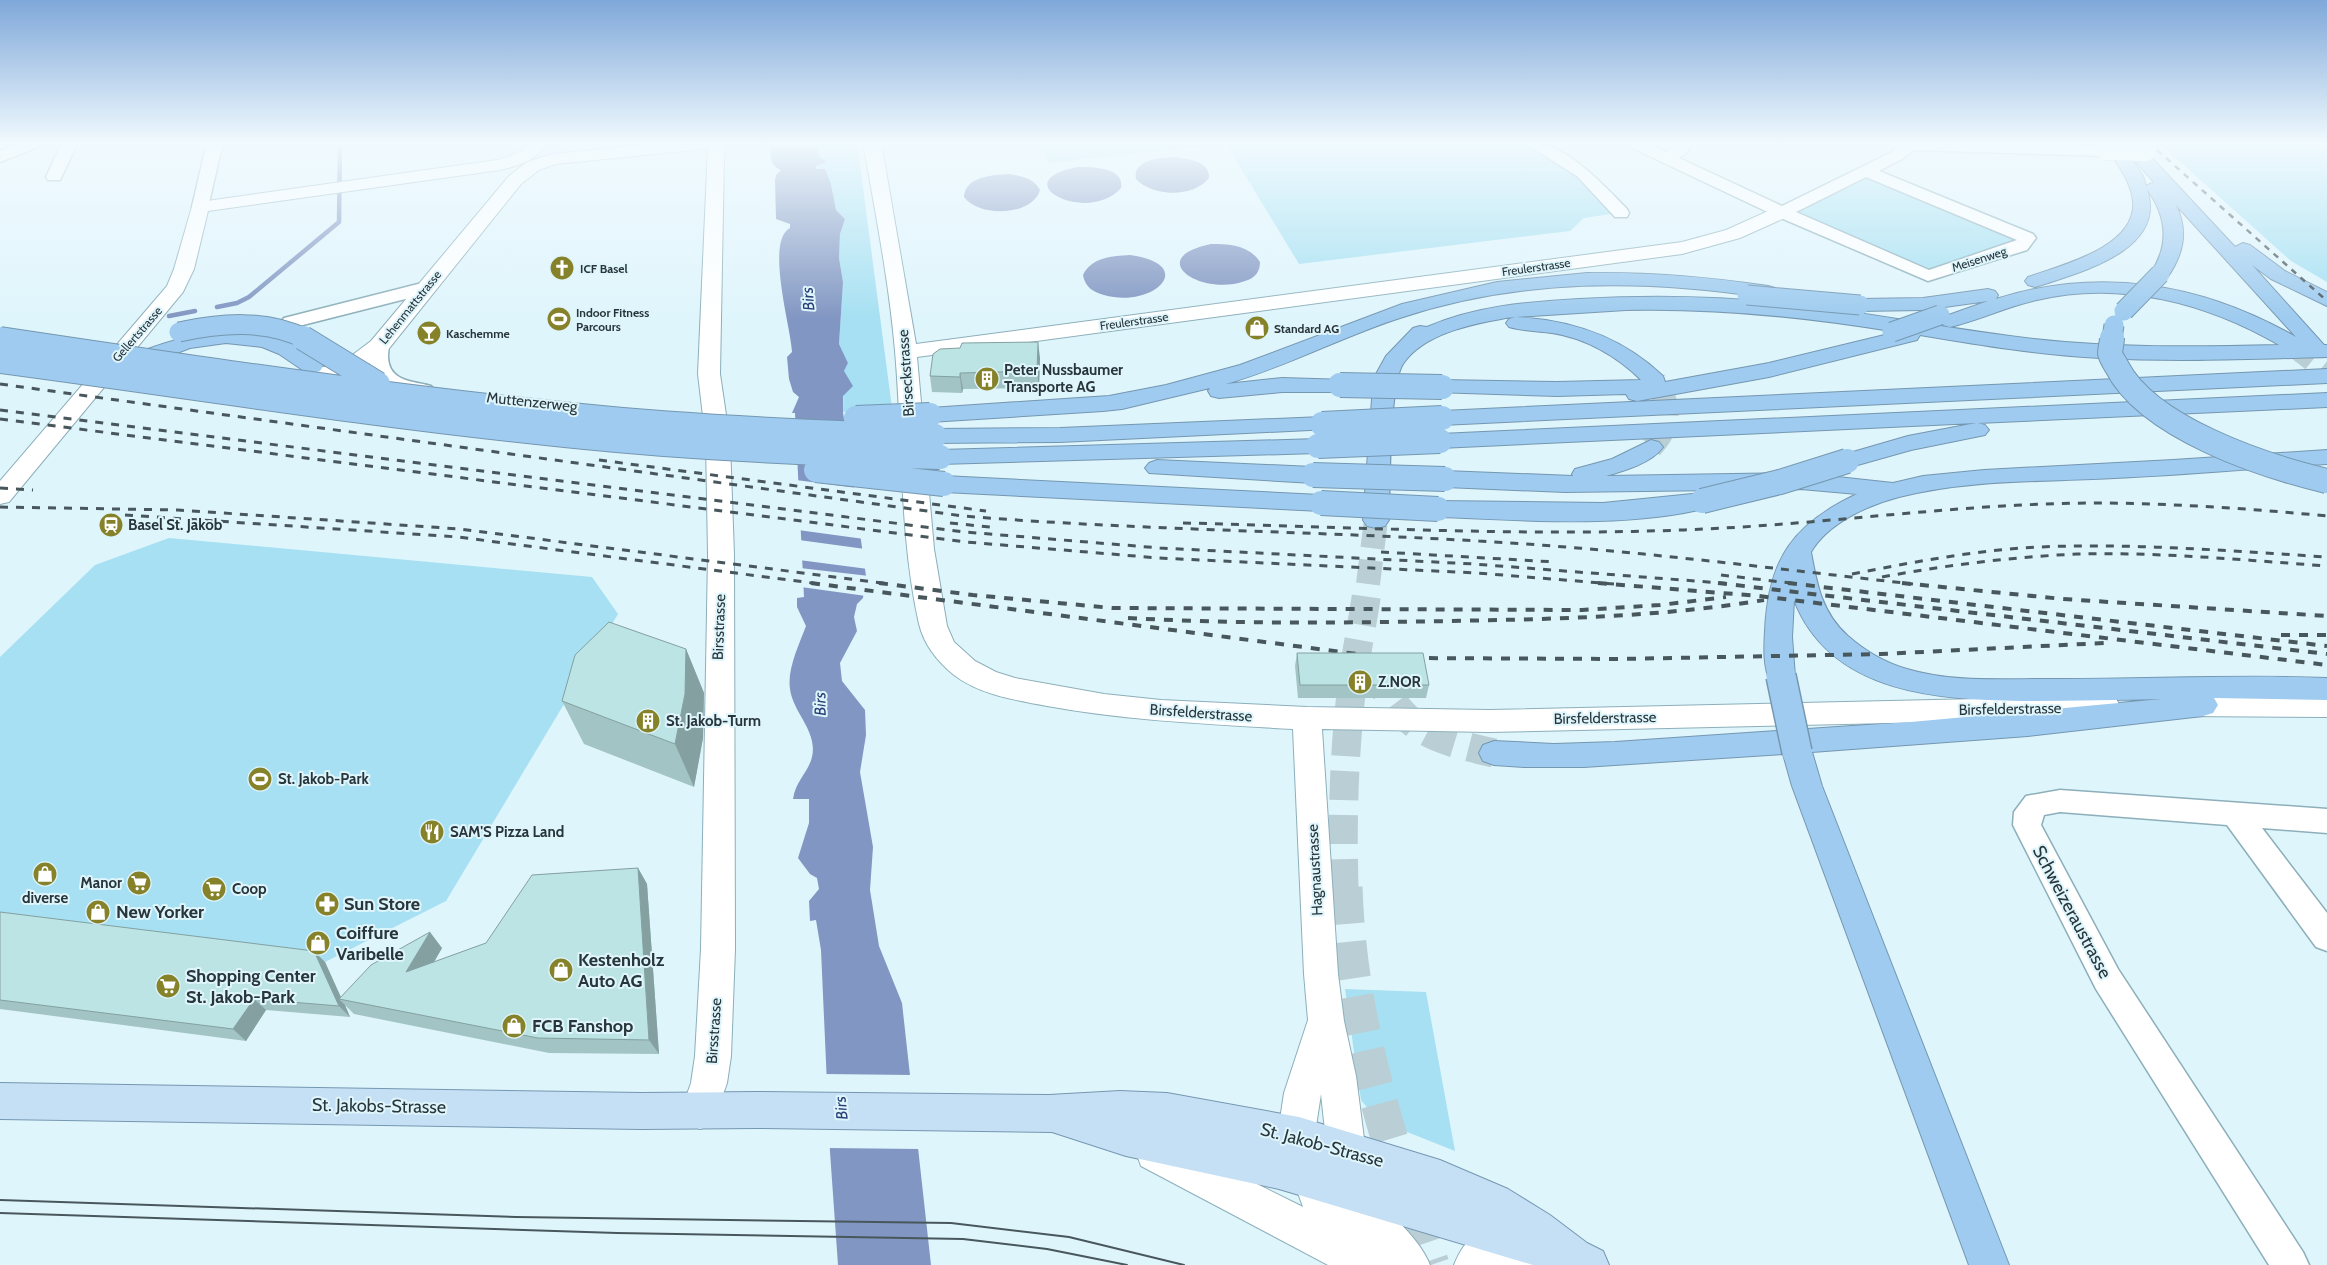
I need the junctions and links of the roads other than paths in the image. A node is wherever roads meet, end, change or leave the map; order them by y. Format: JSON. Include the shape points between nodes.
{"nodes":[{"id":1,"x":201,"y":201,"type":"edge"},
{"id":2,"x":243,"y":201,"type":"edge"},
{"id":3,"x":497,"y":201,"type":"edge"},
{"id":4,"x":708,"y":201,"type":"edge"},
{"id":5,"x":882,"y":201,"type":"edge"},
{"id":6,"x":1610,"y":201,"type":"edge"},
{"id":7,"x":1759,"y":201,"type":"edge"},
{"id":8,"x":1804,"y":201,"type":"edge"},
{"id":9,"x":1939,"y":201,"type":"edge"},
{"id":10,"x":2141,"y":201,"type":"edge"},
{"id":11,"x":2163,"y":201,"type":"edge"},
{"id":12,"x":2169,"y":201,"type":"edge"},
{"id":13,"x":2183,"y":201,"type":"edge"},
{"id":14,"x":200,"y":207,"type":"junction"},
{"id":15,"x":1782,"y":212,"type":"junction"},
{"id":16,"x":1621,"y":213,"type":"dead end"},
{"id":17,"x":426,"y":288,"type":"junction"},
{"id":18,"x":2006,"y":292,"type":"junction"},
{"id":19,"x":2327,"y":300,"type":"edge"},
{"id":20,"x":1945,"y":318,"type":"junction"},
{"id":21,"x":291,"y":322,"type":"dead end"},
{"id":22,"x":181,"y":337,"type":"junction"},
{"id":23,"x":0,"y":339,"type":"edge"},
{"id":24,"x":1992,"y":341,"type":"junction"},
{"id":25,"x":379,"y":346,"type":"junction"},
{"id":26,"x":1408,"y":346,"type":"junction"},
{"id":27,"x":2312,"y":346,"type":"edge"},
{"id":28,"x":906,"y":352,"type":"junction"},
{"id":29,"x":0,"y":361,"type":"edge"},
{"id":30,"x":120,"y":364,"type":"junction"},
{"id":31,"x":2327,"y":376,"type":"edge"},
{"id":32,"x":1655,"y":381,"type":"tunnel mouth"},
{"id":33,"x":1693,"y":384,"type":"junction"},
{"id":34,"x":2327,"y":400,"type":"edge"},
{"id":35,"x":1103,"y":404,"type":"junction"},
{"id":36,"x":715,"y":411,"type":"junction"},
{"id":37,"x":2074,"y":411,"type":"junction"},
{"id":38,"x":1441,"y":430,"type":"junction"},
{"id":39,"x":941,"y":441,"type":"junction"},
{"id":40,"x":2327,"y":445,"type":"edge"},
{"id":41,"x":1651,"y":447,"type":"tunnel mouth"},
{"id":42,"x":2327,"y":457,"type":"edge"},
{"id":43,"x":2295,"y":458,"type":"junction"},
{"id":44,"x":1517,"y":481,"type":"junction"},
{"id":45,"x":2327,"y":481,"type":"edge"},
{"id":46,"x":1899,"y":490,"type":"junction"},
{"id":47,"x":0,"y":496,"type":"edge"},
{"id":48,"x":1376,"y":520,"type":"tunnel mouth"},
{"id":49,"x":1798,"y":552,"type":"junction"},
{"id":50,"x":929,"y":605,"type":"joint"},
{"id":51,"x":2327,"y":689,"type":"edge"},
{"id":52,"x":2203,"y":705,"type":"junction"},
{"id":53,"x":2327,"y":706,"type":"edge"},
{"id":54,"x":1307,"y":718,"type":"junction"},
{"id":55,"x":1494,"y":753,"type":"tunnel mouth"},
{"id":56,"x":2235,"y":814,"type":"junction"},
{"id":57,"x":2327,"y":821,"type":"edge"},
{"id":58,"x":2327,"y":937,"type":"edge"},
{"id":59,"x":1326,"y":1021,"type":"junction"},
{"id":60,"x":0,"y":1101,"type":"edge"},
{"id":61,"x":757,"y":1110,"type":"joint"},
{"id":62,"x":700,"y":1111,"type":"junction"},
{"id":63,"x":1049,"y":1114,"type":"junction"},
{"id":64,"x":1299,"y":1136,"type":"junction"},
{"id":65,"x":1126,"y":1137,"type":"junction"},
{"id":66,"x":1345,"y":1149,"type":"junction"},
{"id":67,"x":1310,"y":1179,"type":"junction"},
{"id":68,"x":1351,"y":1191,"type":"junction"},
{"id":69,"x":1583,"y":1262,"type":"edge"},
{"id":70,"x":1365,"y":1264,"type":"edge"},
{"id":71,"x":1410,"y":1265,"type":"edge"},
{"id":72,"x":1474,"y":1265,"type":"edge"},
{"id":73,"x":1989,"y":1265,"type":"edge"},
{"id":74,"x":2290,"y":1265,"type":"edge"}],
"edges":[{"from":1,"to":14,"type":"street","name":"Gellertstrasse"},
{"from":2,"to":14,"type":"street"},
{"from":3,"to":17,"type":"street","name":"Lehenmattstrasse"},
{"from":4,"to":36,"type":"street","name":"Birsstrasse","via":[[709,374]]},
{"from":5,"to":28,"type":"street","name":"Birseckstrasse"},
{"from":6,"to":16,"type":"street"},
{"from":7,"to":15,"type":"street"},
{"from":8,"to":15,"type":"street","name":"Freulerstrasse"},
{"from":9,"to":15,"type":"street","name":"Meisenweg","via":[[2027,238],[2021,246],[1928,276]]},
{"from":10,"to":18,"type":"highway","via":[[2143,213],[2135,231],[2124,243],[2096,260]]},
{"from":11,"to":45,"type":"highway","bridge":true,"via":[[2172,215],[2175,242],[2170,260],[2119,318],[2109,347],[2114,365],[2130,388],[2182,427],[2222,448],[2271,467]]},
{"from":12,"to":27,"type":"highway"},
{"from":13,"to":19,"type":"highway","via":[[2256,260]]},
{"from":14,"to":30,"type":"street","name":"Gellertstrasse","via":[[180,281]]},
{"from":15,"to":28,"type":"street","name":"Freulerstrasse","via":[[1734,235],[1682,248]]},
{"from":17,"to":21,"type":"street"},
{"from":17,"to":25,"type":"street","name":"Lehenmattstrasse"},
{"from":18,"to":20,"type":"highway"},
{"from":18,"to":26,"type":"highway","bridge":true,"via":[[1929,304],[1860,305],[1747,295],[1620,291],[1572,293],[1522,299],[1442,319],[1420,331]]},
{"from":20,"to":27,"type":"highway","via":[[2047,291],[2116,288],[2166,294],[2216,308]]},
{"from":20,"to":33,"type":"highway","via":[[1858,347],[1769,370]]},
{"from":22,"to":30,"type":"highway","via":[[155,352]]},
{"from":22,"to":37,"type":"highway","bridge":true,"via":[[232,337],[267,342],[287,350],[359,400],[378,409],[425,422],[944,484],[1438,509],[1604,512],[1658,508],[1780,482],[1928,439]]},
{"from":22,"to":39,"type":"highway","bridge":true,"via":[[222,325],[278,329],[303,338],[378,384],[456,398],[626,416],[725,421]]},
{"from":23,"to":39,"type":"highway","bridge":true,"via":[[262,378],[588,417]]},
{"from":24,"to":26,"type":"highway","via":[[1796,310],[1654,304],[1583,305],[1501,313],[1443,328]]},
{"from":24,"to":27,"type":"highway","via":[[2093,351]]},
{"from":24,"to":35,"type":"highway","via":[[1801,298],[1740,288],[1655,280],[1556,281],[1499,287],[1432,302],[1384,316],[1235,374]]},
{"from":25,"to":30,"type":"street","name":"Lehenmattstrasse","via":[[357,362],[334,372],[296,379],[160,360]]},
{"from":25,"to":36,"type":"street","name":"Muttenzerweg","via":[[378,359],[383,374],[391,383],[404,388],[657,415]]},
{"from":26,"to":32,"type":"highway","via":[[1464,328],[1504,323],[1544,325],[1610,346],[1632,359]]},
{"from":26,"to":48,"type":"highway","via":[[1387,374],[1381,418]]},
{"from":28,"to":50,"type":"street","name":"Birseckstrasse","via":[[920,539]]},
{"from":29,"to":39,"type":"highway","bridge":true,"via":[[580,437],[777,452]]},
{"from":30,"to":47,"type":"street","name":"Lehenmattstrasse","via":[[98,381]]},
{"from":31,"to":38,"type":"highway"},
{"from":33,"to":35,"type":"highway","bridge":true,"via":[[1600,389],[1340,384],[1256,387]]},
{"from":33,"to":38,"type":"highway"},
{"from":34,"to":37,"type":"highway"},
{"from":35,"to":39,"type":"highway"},
{"from":36,"to":62,"type":"street","name":"Birsstrasse","via":[[721,555],[717,1007],[709,1083]]},
{"from":37,"to":38,"type":"highway"},
{"from":38,"to":39,"type":"highway","bridge":true},
{"from":39,"to":44,"type":"highway","bridge":true,"via":[[1313,475]]},
{"from":40,"to":43,"type":"highway"},
{"from":41,"to":44,"type":"highway","via":[[1606,469]]},
{"from":42,"to":43,"type":"highway"},
{"from":43,"to":46,"type":"highway","via":[[1992,477]]},
{"from":44,"to":46,"type":"highway","via":[[1565,484],[1801,481]]},
{"from":46,"to":49,"type":"highway","via":[[1840,511],[1817,528]]},
{"from":49,"to":51,"type":"highway","via":[[1806,602],[1831,637],[1879,670],[1906,680],[1945,687],[2047,690]]},
{"from":49,"to":73,"type":"highway","bridge":true,"via":[[1781,593],[1777,646],[1797,752],[1807,786]]},
{"from":50,"to":54,"type":"street","name":"Birsfelderstrasse","via":[[933,626],[943,648],[965,668],[997,684],[1104,705],[1171,712]]},
{"from":52,"to":53,"type":"street","name":"Birsfelderstrasse"},
{"from":52,"to":54,"type":"street","name":"Birsfelderstrasse","via":[[1489,721]]},
{"from":52,"to":55,"type":"highway","via":[[2117,716],[1899,735],[1578,754]]},
{"from":54,"to":59,"type":"street","name":"Hagnaustrasse"},
{"from":56,"to":57,"type":"street","name":"Schweizeraustrasse"},
{"from":56,"to":58,"type":"street"},
{"from":56,"to":74,"type":"street","name":"Schweizeraustrasse","via":[[2045,802],[2036,804],[2028,812],[2027,825],[2106,979]]},
{"from":59,"to":64,"type":"street","name":"Hagnaustrasse","via":[[1298,1117]]},
{"from":59,"to":66,"type":"street","name":"Hagnaustrasse","via":[[1338,1076]]},
{"from":60,"to":62,"type":"main road","name":"St. Jakobs-Strasse"},
{"from":61,"to":62,"type":"main road","name":"St. Jakobs-Strasse"},
{"from":61,"to":63,"type":"main road","name":"St. Jakob-Strasse"},
{"from":63,"to":64,"type":"main road","name":"St. Jakob-Strasse","via":[[1120,1109],[1166,1111]]},
{"from":63,"to":65,"type":"main road","name":"St. Jakob-Strasse"},
{"from":64,"to":66,"type":"main road","name":"St. Jakob-Strasse"},
{"from":64,"to":67,"type":"street"},
{"from":65,"to":67,"type":"main road","name":"St. Jakob-Strasse"},
{"from":65,"to":70,"type":"street","via":[[1303,1227]]},
{"from":66,"to":68,"type":"street","name":"Hagnaustrasse"},
{"from":66,"to":69,"type":"main road","name":"St. Jakob-Strasse","via":[[1440,1180],[1494,1203]]},
{"from":67,"to":68,"type":"main road","name":"St. Jakob-Strasse"},
{"from":67,"to":70,"type":"street","via":[[1333,1226]]},
{"from":68,"to":69,"type":"main road","name":"St. Jakob-Strasse"},
{"from":68,"to":71,"type":"street","via":[[1362,1211]]},
{"from":69,"to":72,"type":"street","via":[[1484,1252]]}]}
